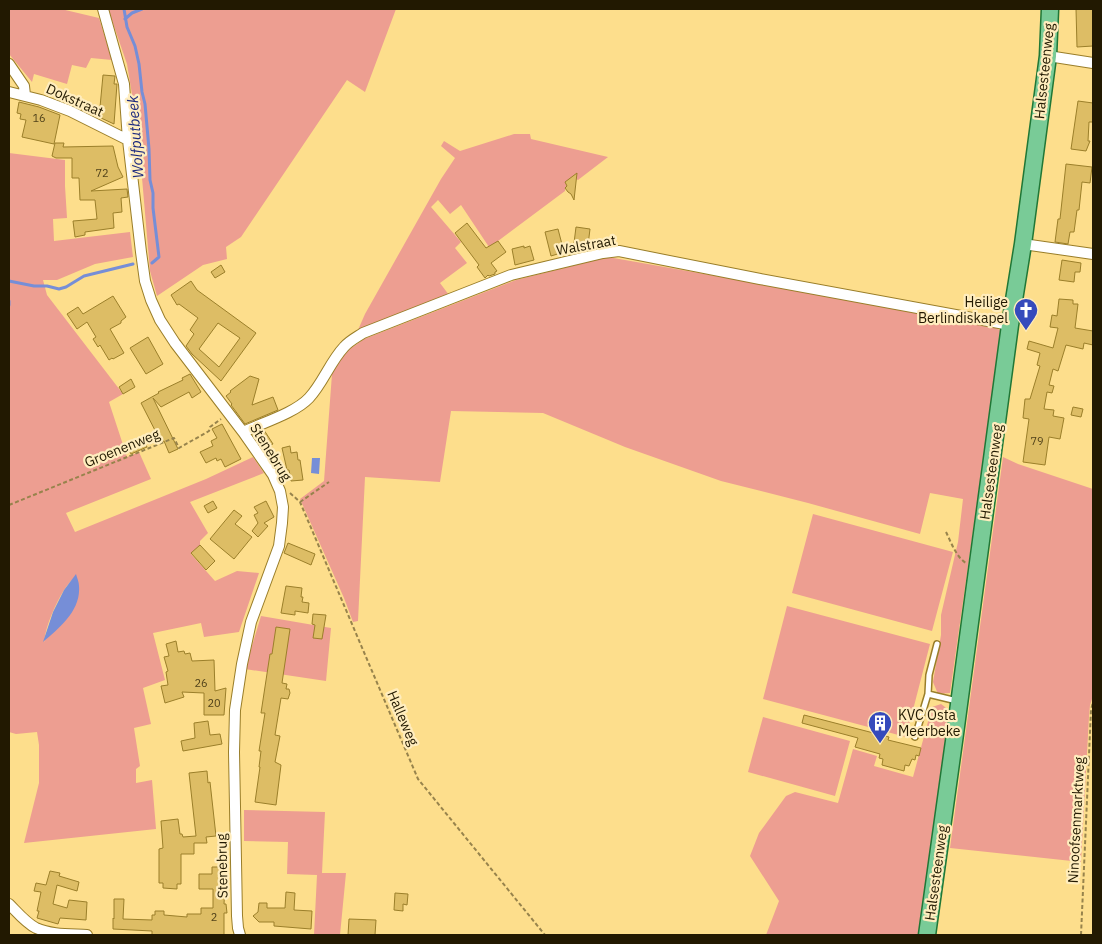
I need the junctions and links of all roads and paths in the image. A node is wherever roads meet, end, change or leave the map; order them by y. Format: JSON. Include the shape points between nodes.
{"nodes":[{"id":1,"x":103,"y":9,"type":"edge"},
{"id":2,"x":1050,"y":9,"type":"edge"},
{"id":3,"x":1048,"y":56,"type":"junction"},
{"id":4,"x":9,"y":64,"type":"edge"},
{"id":5,"x":1093,"y":64,"type":"edge"},
{"id":6,"x":9,"y":92,"type":"edge"},
{"id":7,"x":25,"y":95,"type":"junction"},
{"id":8,"x":128,"y":140,"type":"junction"},
{"id":9,"x":1023,"y":244,"type":"junction"},
{"id":10,"x":1093,"y":254,"type":"edge"},
{"id":11,"x":1010,"y":325,"type":"junction"},
{"id":12,"x":229,"y":414,"type":"junction"},
{"id":13,"x":243,"y":432,"type":"junction"},
{"id":14,"x":329,"y":482,"type":"dead end"},
{"id":15,"x":280,"y":491,"type":"junction"},
{"id":16,"x":300,"y":502,"type":"junction"},
{"id":17,"x":9,"y":505,"type":"edge"},
{"id":18,"x":946,"y":532,"type":"dead end"},
{"id":19,"x":978,"y":567,"type":"junction"},
{"id":20,"x":937,"y":644,"type":"dead end"},
{"id":21,"x":928,"y":694,"type":"junction"},
{"id":22,"x":960,"y":702,"type":"junction"},
{"id":23,"x":1093,"y":704,"type":"edge"},
{"id":24,"x":916,"y":737,"type":"dead end"},
{"id":25,"x":9,"y":904,"type":"edge"},
{"id":26,"x":87,"y":935,"type":"edge"},
{"id":27,"x":240,"y":935,"type":"edge"},
{"id":28,"x":545,"y":935,"type":"edge"},
{"id":29,"x":927,"y":935,"type":"edge"},
{"id":30,"x":1081,"y":935,"type":"edge"}],
"edges":[{"from":1,"to":8,"type":"street","name":"Stenebrug","via":[[124,84]]},
{"from":2,"to":3,"type":"main road","name":"Halsesteenweg"},
{"from":3,"to":5,"type":"street"},
{"from":3,"to":9,"type":"main road","name":"Halsesteenweg"},
{"from":4,"to":7,"type":"street","via":[[24,86]]},
{"from":6,"to":7,"type":"street","name":"Dokstraat"},
{"from":7,"to":8,"type":"street","name":"Dokstraat","via":[[70,111]]},
{"from":8,"to":12,"type":"street","name":"Stenebrug","via":[[142,262],[151,300],[175,343]]},
{"from":9,"to":10,"type":"street"},
{"from":9,"to":11,"type":"main road","name":"Halsesteenweg"},
{"from":11,"to":13,"type":"street","name":"Walstraat","via":[[619,251],[602,253],[511,275],[363,333],[345,345],[309,398],[298,408]]},
{"from":11,"to":19,"type":"main road","name":"Halsesteenweg"},
{"from":12,"to":13,"type":"street","name":"Stenebrug"},
{"from":12,"to":17,"type":"path","name":"Groenenweg","via":[[209,431],[179,448],[174,438]]},
{"from":13,"to":15,"type":"street","name":"Stenebrug","via":[[274,476]]},
{"from":14,"to":16,"type":"path"},
{"from":15,"to":16,"type":"path"},
{"from":15,"to":27,"type":"street","name":"Stenebrug","via":[[283,507],[278,546],[252,622],[236,710],[236,906]]},
{"from":16,"to":28,"type":"path","name":"Halleweg","via":[[418,779]]},
{"from":18,"to":19,"type":"path","via":[[963,562]]},
{"from":19,"to":22,"type":"main road","name":"Halsesteenweg"},
{"from":20,"to":21,"type":"lane"},
{"from":21,"to":22,"type":"lane"},
{"from":21,"to":24,"type":"lane"},
{"from":22,"to":29,"type":"main road","name":"Halsesteenweg"},
{"from":23,"to":30,"type":"path","name":"Ninoofsenmarktweg"},
{"from":25,"to":26,"type":"street","via":[[36,928]]}]}
